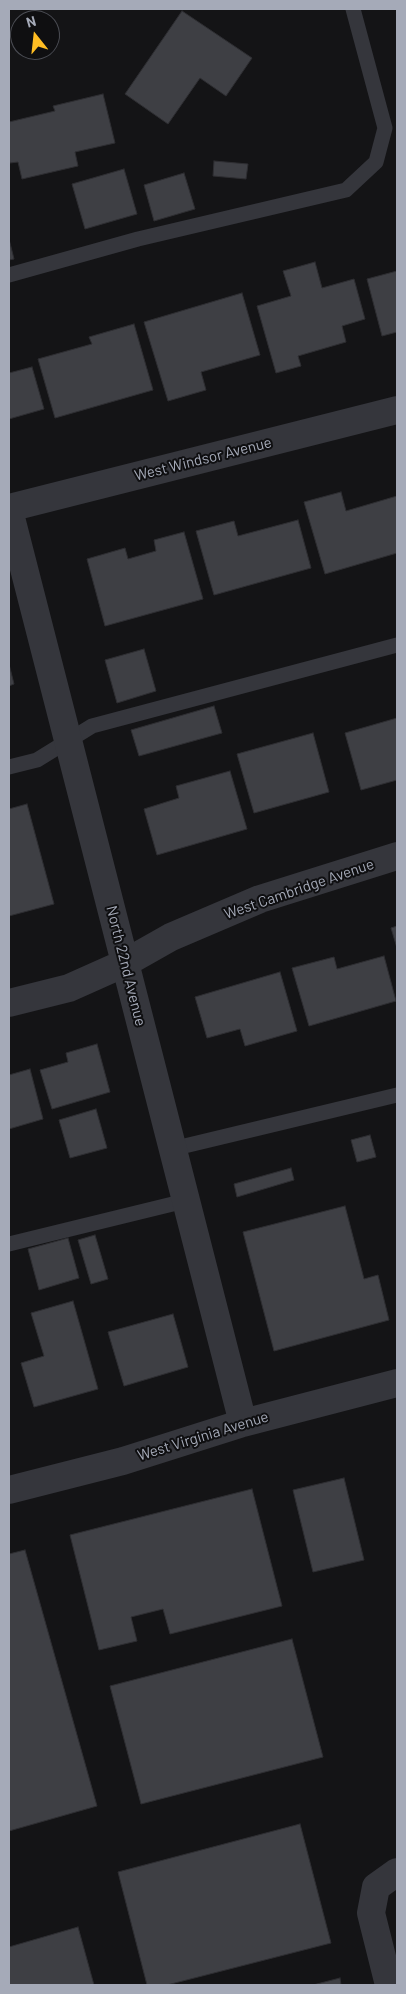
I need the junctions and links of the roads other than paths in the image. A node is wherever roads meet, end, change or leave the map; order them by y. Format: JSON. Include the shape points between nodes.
{"nodes":[{"id":1,"x":353,"y":9,"type":"edge"},
{"id":2,"x":9,"y":275,"type":"edge"},
{"id":3,"x":397,"y":410,"type":"edge"},
{"id":4,"x":9,"y":509,"type":"edge"},
{"id":5,"x":397,"y":645,"type":"edge"},
{"id":6,"x":67,"y":741,"type":"junction"},
{"id":7,"x":9,"y":767,"type":"edge"},
{"id":8,"x":397,"y":856,"type":"edge"},
{"id":9,"x":125,"y":963,"type":"junction"},
{"id":10,"x":9,"y":1002,"type":"edge"},
{"id":11,"x":397,"y":1094,"type":"edge"},
{"id":12,"x":172,"y":1149,"type":"junction"},
{"id":13,"x":185,"y":1201,"type":"junction"},
{"id":14,"x":9,"y":1244,"type":"edge"},
{"id":15,"x":397,"y":1383,"type":"edge"},
{"id":16,"x":243,"y":1423,"type":"junction"},
{"id":17,"x":9,"y":1490,"type":"edge"},
{"id":18,"x":387,"y":1880,"type":"edge"},
{"id":19,"x":390,"y":1985,"type":"edge"}],
"edges":[{"from":1,"to":2,"type":"lane","via":[[385,128],[376,162],[346,190],[138,239]]},
{"from":3,"to":4,"type":"street","name":"West Windsor Avenue"},
{"from":4,"to":6,"type":"street","name":"North 22nd Avenue"},
{"from":5,"to":6,"type":"lane","via":[[92,726]]},
{"from":6,"to":7,"type":"lane","via":[[37,760]]},
{"from":6,"to":9,"type":"street","name":"North 22nd Avenue"},
{"from":8,"to":9,"type":"street","name":"West Cambridge Avenue","via":[[260,899],[171,937]]},
{"from":9,"to":10,"type":"street","name":"West Cambridge Avenue","via":[[69,988]]},
{"from":9,"to":12,"type":"street","name":"North 22nd Avenue"},
{"from":11,"to":12,"type":"lane"},
{"from":12,"to":13,"type":"street","name":"North 22nd Avenue"},
{"from":13,"to":14,"type":"lane"},
{"from":13,"to":16,"type":"street","name":"North 22nd Avenue"},
{"from":15,"to":16,"type":"street","name":"West Virginia Avenue"},
{"from":16,"to":17,"type":"street","name":"West Virginia Avenue","via":[[123,1461]]},
{"from":18,"to":19,"type":"street","via":[[371,1913]]}]}
